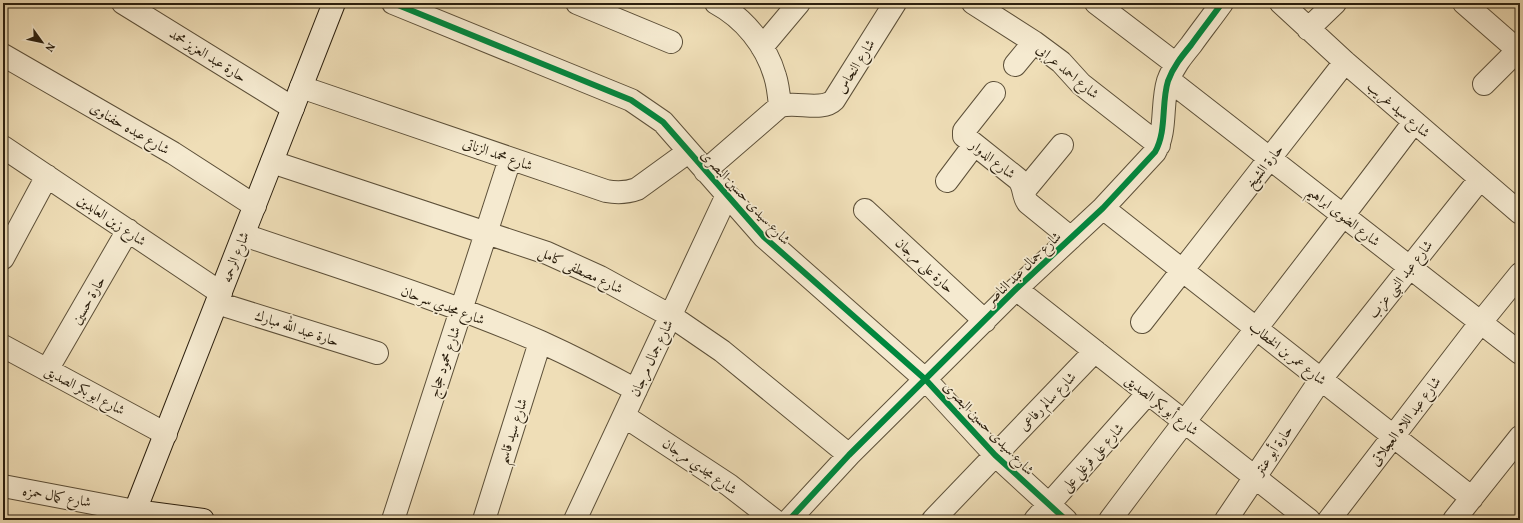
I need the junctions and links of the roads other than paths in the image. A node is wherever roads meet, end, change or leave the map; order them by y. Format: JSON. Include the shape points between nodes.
{"nodes":[{"id":1,"x":123,"y":3,"type":"edge"},
{"id":2,"x":334,"y":3,"type":"edge"},
{"id":3,"x":393,"y":3,"type":"edge"},
{"id":4,"x":577,"y":3,"type":"edge"},
{"id":5,"x":716,"y":3,"type":"edge"},
{"id":6,"x":799,"y":3,"type":"edge"},
{"id":7,"x":895,"y":3,"type":"edge"},
{"id":8,"x":973,"y":3,"type":"edge"},
{"id":9,"x":1096,"y":3,"type":"edge"},
{"id":10,"x":1222,"y":3,"type":"edge"},
{"id":11,"x":1281,"y":3,"type":"edge"},
{"id":12,"x":1335,"y":3,"type":"edge"},
{"id":13,"x":1464,"y":3,"type":"edge"},
{"id":14,"x":1308,"y":29,"type":"junction"},
{"id":15,"x":671,"y":42,"type":"dead end"},
{"id":16,"x":1034,"y":42,"type":"junction"},
{"id":17,"x":762,"y":47,"type":"junction"},
{"id":18,"x":1519,"y":51,"type":"edge"},
{"id":19,"x":3,"y":55,"type":"edge"},
{"id":20,"x":1345,"y":62,"type":"junction"},
{"id":21,"x":1015,"y":65,"type":"dead end"},
{"id":22,"x":1172,"y":72,"type":"junction"},
{"id":23,"x":1484,"y":84,"type":"dead end"},
{"id":24,"x":301,"y":87,"type":"junction"},
{"id":25,"x":994,"y":93,"type":"dead end"},
{"id":26,"x":780,"y":106,"type":"junction"},
{"id":27,"x":293,"y":108,"type":"junction"},
{"id":28,"x":1414,"y":122,"type":"junction"},
{"id":29,"x":974,"y":145,"type":"junction"},
{"id":30,"x":1062,"y":145,"type":"dead end"},
{"id":31,"x":1159,"y":145,"type":"junction"},
{"id":32,"x":3,"y":147,"type":"edge"},
{"id":33,"x":688,"y":152,"type":"junction"},
{"id":34,"x":1270,"y":158,"type":"junction"},
{"id":35,"x":510,"y":159,"type":"junction"},
{"id":36,"x":272,"y":162,"type":"junction"},
{"id":37,"x":706,"y":171,"type":"junction"},
{"id":38,"x":47,"y":176,"type":"junction"},
{"id":39,"x":1480,"y":179,"type":"junction"},
{"id":40,"x":948,"y":181,"type":"dead end"},
{"id":41,"x":1024,"y":192,"type":"junction"},
{"id":42,"x":727,"y":195,"type":"junction"},
{"id":43,"x":255,"y":206,"type":"junction"},
{"id":44,"x":1103,"y":208,"type":"junction"},
{"id":45,"x":865,"y":210,"type":"dead end"},
{"id":46,"x":1520,"y":213,"type":"edge"},
{"id":47,"x":1344,"y":216,"type":"junction"},
{"id":48,"x":128,"y":230,"type":"junction"},
{"id":49,"x":486,"y":233,"type":"junction"},
{"id":50,"x":244,"y":235,"type":"junction"},
{"id":51,"x":1071,"y":238,"type":"junction"},
{"id":52,"x":3,"y":258,"type":"edge"},
{"id":53,"x":1410,"y":267,"type":"junction"},
{"id":54,"x":1182,"y":270,"type":"junction"},
{"id":55,"x":1520,"y":274,"type":"edge"},
{"id":56,"x":1016,"y":289,"type":"junction"},
{"id":57,"x":219,"y":298,"type":"junction"},
{"id":58,"x":462,"y":310,"type":"junction"},
{"id":59,"x":671,"y":316,"type":"junction"},
{"id":60,"x":985,"y":321,"type":"junction"},
{"id":61,"x":1142,"y":322,"type":"dead end"},
{"id":62,"x":1481,"y":322,"type":"junction"},
{"id":63,"x":1256,"y":328,"type":"junction"},
{"id":64,"x":540,"y":342,"type":"junction"},
{"id":65,"x":3,"y":346,"type":"edge"},
{"id":66,"x":1095,"y":351,"type":"junction"},
{"id":67,"x":377,"y":353,"type":"dead end"},
{"id":68,"x":1520,"y":353,"type":"edge"},
{"id":69,"x":47,"y":370,"type":"junction"},
{"id":70,"x":1321,"y":379,"type":"junction"},
{"id":71,"x":926,"y":380,"type":"junction"},
{"id":72,"x":636,"y":390,"type":"junction"},
{"id":73,"x":1148,"y":393,"type":"junction"},
{"id":74,"x":624,"y":416,"type":"junction"},
{"id":75,"x":1184,"y":421,"type":"junction"},
{"id":76,"x":166,"y":434,"type":"junction"},
{"id":77,"x":1394,"y":436,"type":"junction"},
{"id":78,"x":1519,"y":442,"type":"edge"},
{"id":79,"x":849,"y":455,"type":"junction"},
{"id":80,"x":995,"y":455,"type":"junction"},
{"id":81,"x":1254,"y":478,"type":"junction"},
{"id":82,"x":3,"y":486,"type":"edge"},
{"id":83,"x":1472,"y":498,"type":"junction"},
{"id":84,"x":136,"y":511,"type":"junction"},
{"id":85,"x":109,"y":513,"type":"edge"},
{"id":86,"x":1042,"y":513,"type":"edge"},
{"id":87,"x":203,"y":520,"type":"edge"},
{"id":88,"x":393,"y":520,"type":"edge"},
{"id":89,"x":484,"y":520,"type":"edge"},
{"id":90,"x":575,"y":520,"type":"edge"},
{"id":91,"x":774,"y":520,"type":"edge"},
{"id":92,"x":789,"y":520,"type":"edge"},
{"id":93,"x":933,"y":520,"type":"edge"},
{"id":94,"x":1066,"y":520,"type":"edge"},
{"id":95,"x":1110,"y":520,"type":"edge"},
{"id":96,"x":1226,"y":520,"type":"edge"},
{"id":97,"x":1309,"y":520,"type":"edge"},
{"id":98,"x":1329,"y":520,"type":"edge"},
{"id":99,"x":1454,"y":520,"type":"edge"}],
"edges":[{"from":1,"to":27,"type":"street","name":"حارة عبد العزيز محمد"},
{"from":2,"to":24,"type":"street","name":"شارع الرحمه"},
{"from":3,"to":33,"type":"street","name":"شارع سيدى حسين البصرى","via":[[631,100],[663,122]]},
{"from":4,"to":15,"type":"street"},
{"from":5,"to":17,"type":"street","via":[[747,26]]},
{"from":6,"to":17,"type":"street"},
{"from":7,"to":26,"type":"street","name":"شارع النحاس","via":[[830,104]]},
{"from":8,"to":16,"type":"street","name":"شارع احمد عرابى"},
{"from":9,"to":22,"type":"street","name":"شارع الضوى ابراهيم"},
{"from":10,"to":22,"type":"street"},
{"from":11,"to":14,"type":"street","name":"شارع سيد غريب"},
{"from":12,"to":14,"type":"street"},
{"from":13,"to":18,"type":"street"},
{"from":14,"to":20,"type":"street","name":"شارع سيد غريب"},
{"from":16,"to":21,"type":"street"},
{"from":16,"to":31,"type":"street","name":"شارع احمد عرابى","via":[[1061,62],[1081,84]]},
{"from":17,"to":26,"type":"street","via":[[775,75]]},
{"from":18,"to":23,"type":"street"},
{"from":19,"to":43,"type":"street","name":"شارع عبده حفناوى","via":[[173,153]]},
{"from":20,"to":28,"type":"street","name":"شارع سيد غريب"},
{"from":20,"to":34,"type":"street","name":"حارة الشيخ"},
{"from":22,"to":31,"type":"street","via":[[1164,95]]},
{"from":22,"to":34,"type":"street","name":"شارع الضوى ابراهيم"},
{"from":24,"to":27,"type":"street","name":"شارع الرحمه"},
{"from":24,"to":35,"type":"street","name":"شارع محمد الزناتى"},
{"from":25,"to":29,"type":"street","name":"شارع الدوار","via":[[964,131],[965,138]]},
{"from":26,"to":37,"type":"street"},
{"from":27,"to":36,"type":"street","name":"شارع الرحمه"},
{"from":28,"to":39,"type":"street","name":"شارع سيد غريب"},
{"from":28,"to":47,"type":"street"},
{"from":29,"to":40,"type":"street"},
{"from":29,"to":41,"type":"street","name":"شارع الدوار","via":[[1018,179]]},
{"from":30,"to":41,"type":"street"},
{"from":31,"to":44,"type":"street","name":"شارع جمال عبد الناصر"},
{"from":32,"to":38,"type":"street","name":"شارع زين العابدين"},
{"from":33,"to":35,"type":"street","name":"شارع محمد الزناتى","via":[[637,189],[618,193]]},
{"from":33,"to":37,"type":"street","name":"شارع سيدى حسين البصرى"},
{"from":34,"to":47,"type":"street","name":"شارع الضوى ابراهيم"},
{"from":34,"to":54,"type":"street","name":"حارة الشيخ"},
{"from":35,"to":49,"type":"street","name":"شارع محمود حجاج"},
{"from":36,"to":43,"type":"street","name":"شارع الرحمه"},
{"from":36,"to":49,"type":"street","name":"شارع مصطفى كامل"},
{"from":37,"to":42,"type":"street","name":"شارع سيدى حسين البصرى"},
{"from":38,"to":48,"type":"street","name":"شارع زين العابدين"},
{"from":38,"to":52,"type":"street"},
{"from":39,"to":46,"type":"street","name":"شارع سيد غريب"},
{"from":39,"to":53,"type":"street","name":"شارع عبد النبى عزب"},
{"from":41,"to":51,"type":"street","name":"شارع الدوار","via":[[1028,203]]},
{"from":42,"to":59,"type":"street","name":"شارع جمال مرجان"},
{"from":42,"to":71,"type":"street","name":"شارع سيدى حسين البصرى","via":[[764,237]]},
{"from":43,"to":50,"type":"street","name":"شارع الرحمه"},
{"from":44,"to":51,"type":"street","name":"شارع جمال عبد الناصر"},
{"from":44,"to":54,"type":"street","name":"شارع عمر بن الخطاب"},
{"from":45,"to":60,"type":"street","name":"حارة على مرجان"},
{"from":47,"to":53,"type":"street","name":"شارع الضوى ابراهيم"},
{"from":47,"to":63,"type":"street"},
{"from":48,"to":57,"type":"street","name":"شارع زين العابدين"},
{"from":48,"to":69,"type":"street","name":"حارة حسين"},
{"from":49,"to":58,"type":"street","name":"شارع محمود حجاج"},
{"from":49,"to":59,"type":"street","name":"شارع مصطفى كامل","via":[[547,253],[600,277]]},
{"from":50,"to":57,"type":"street","name":"شارع الرحمه"},
{"from":50,"to":58,"type":"street","name":"شارع مجدي سرحان"},
{"from":51,"to":56,"type":"street","name":"شارع جمال عبد الناصر"},
{"from":53,"to":62,"type":"street","name":"شارع الضوى ابراهيم"},
{"from":53,"to":70,"type":"street","name":"شارع عبد النبى عزب"},
{"from":54,"to":61,"type":"street","name":"حارة الشيخ"},
{"from":54,"to":63,"type":"street","name":"شارع عمر بن الخطاب"},
{"from":55,"to":62,"type":"street","name":"شارع عبد اللاه العجلاتى"},
{"from":56,"to":60,"type":"street","name":"شارع جمال عبد الناصر"},
{"from":56,"to":66,"type":"street","name":"شارع أبو بكر الصديق"},
{"from":57,"to":67,"type":"street","name":"حارة عبد الله مبارك"},
{"from":57,"to":76,"type":"street","name":"شارع الرحمه"},
{"from":58,"to":64,"type":"street","name":"شارع مجدي سرحان"},
{"from":58,"to":88,"type":"street","name":"شارع محمود حجاج"},
{"from":59,"to":72,"type":"street","name":"شارع جمال مرجان"},
{"from":59,"to":79,"type":"street","name":"شارع مصطفى كامل","via":[[722,351]]},
{"from":60,"to":71,"type":"street","name":"شارع جمال عبد الناصر"},
{"from":62,"to":68,"type":"street","name":"شارع الضوى ابراهيم"},
{"from":62,"to":77,"type":"street","name":"شارع عبد اللاه العجلاتى"},
{"from":63,"to":70,"type":"street","name":"شارع عمر بن الخطاب"},
{"from":63,"to":75,"type":"street"},
{"from":64,"to":72,"type":"street","name":"شارع مجدي سرحان"},
{"from":64,"to":89,"type":"street","name":"شارع سيد قاسم"},
{"from":65,"to":69,"type":"street","name":"شارع ابو بكر الصديق"},
{"from":66,"to":73,"type":"street","name":"شارع أبو بكر الصديق"},
{"from":66,"to":80,"type":"street","name":"شارع سالم رفاعى"},
{"from":69,"to":76,"type":"street","name":"شارع ابو بكر الصديق"},
{"from":70,"to":77,"type":"street","name":"شارع عمر بن الخطاب"},
{"from":70,"to":81,"type":"street","name":"حارة أبو عنتر"},
{"from":71,"to":79,"type":"street","name":"شارع جمال عبد الناصر"},
{"from":71,"to":80,"type":"street","name":"شارع سيدى حسين البصرى"},
{"from":72,"to":74,"type":"street","name":"شارع جمال مرجان"},
{"from":73,"to":75,"type":"street","name":"شارع أبو بكر الصديق"},
{"from":73,"to":86,"type":"street","name":"شارع على فرغلي على"},
{"from":74,"to":90,"type":"street","name":"شارع جمال مرجان"},
{"from":74,"to":91,"type":"street","name":"شارع مجدي مرجان","via":[[729,485]]},
{"from":75,"to":81,"type":"street","name":"شارع أبو بكر الصديق"},
{"from":75,"to":95,"type":"street"},
{"from":76,"to":84,"type":"street","name":"شارع الرحمه"},
{"from":77,"to":83,"type":"street","name":"شارع عمر بن الخطاب"},
{"from":77,"to":98,"type":"street","name":"شارع عبد اللاه العجلاتى"},
{"from":78,"to":83,"type":"street"},
{"from":79,"to":92,"type":"street","name":"شارع جمال عبد الناصر"},
{"from":80,"to":86,"type":"street","name":"شارع سيدى حسين البصرى"},
{"from":80,"to":93,"type":"street","name":"شارع سالم رفاعى"},
{"from":81,"to":96,"type":"street","name":"حارة أبو عنتر"},
{"from":81,"to":97,"type":"street","name":"شارع أبو بكر الصديق"},
{"from":82,"to":85,"type":"street","name":"شارع كمال حمزه"},
{"from":83,"to":99,"type":"street"},
{"from":84,"to":85,"type":"street","name":"شارع كمال حمزه"},
{"from":84,"to":87,"type":"street","name":"شارع كمال حمزه"},
{"from":86,"to":94,"type":"street","name":"شارع سيدى حسين البصرى"}]}
